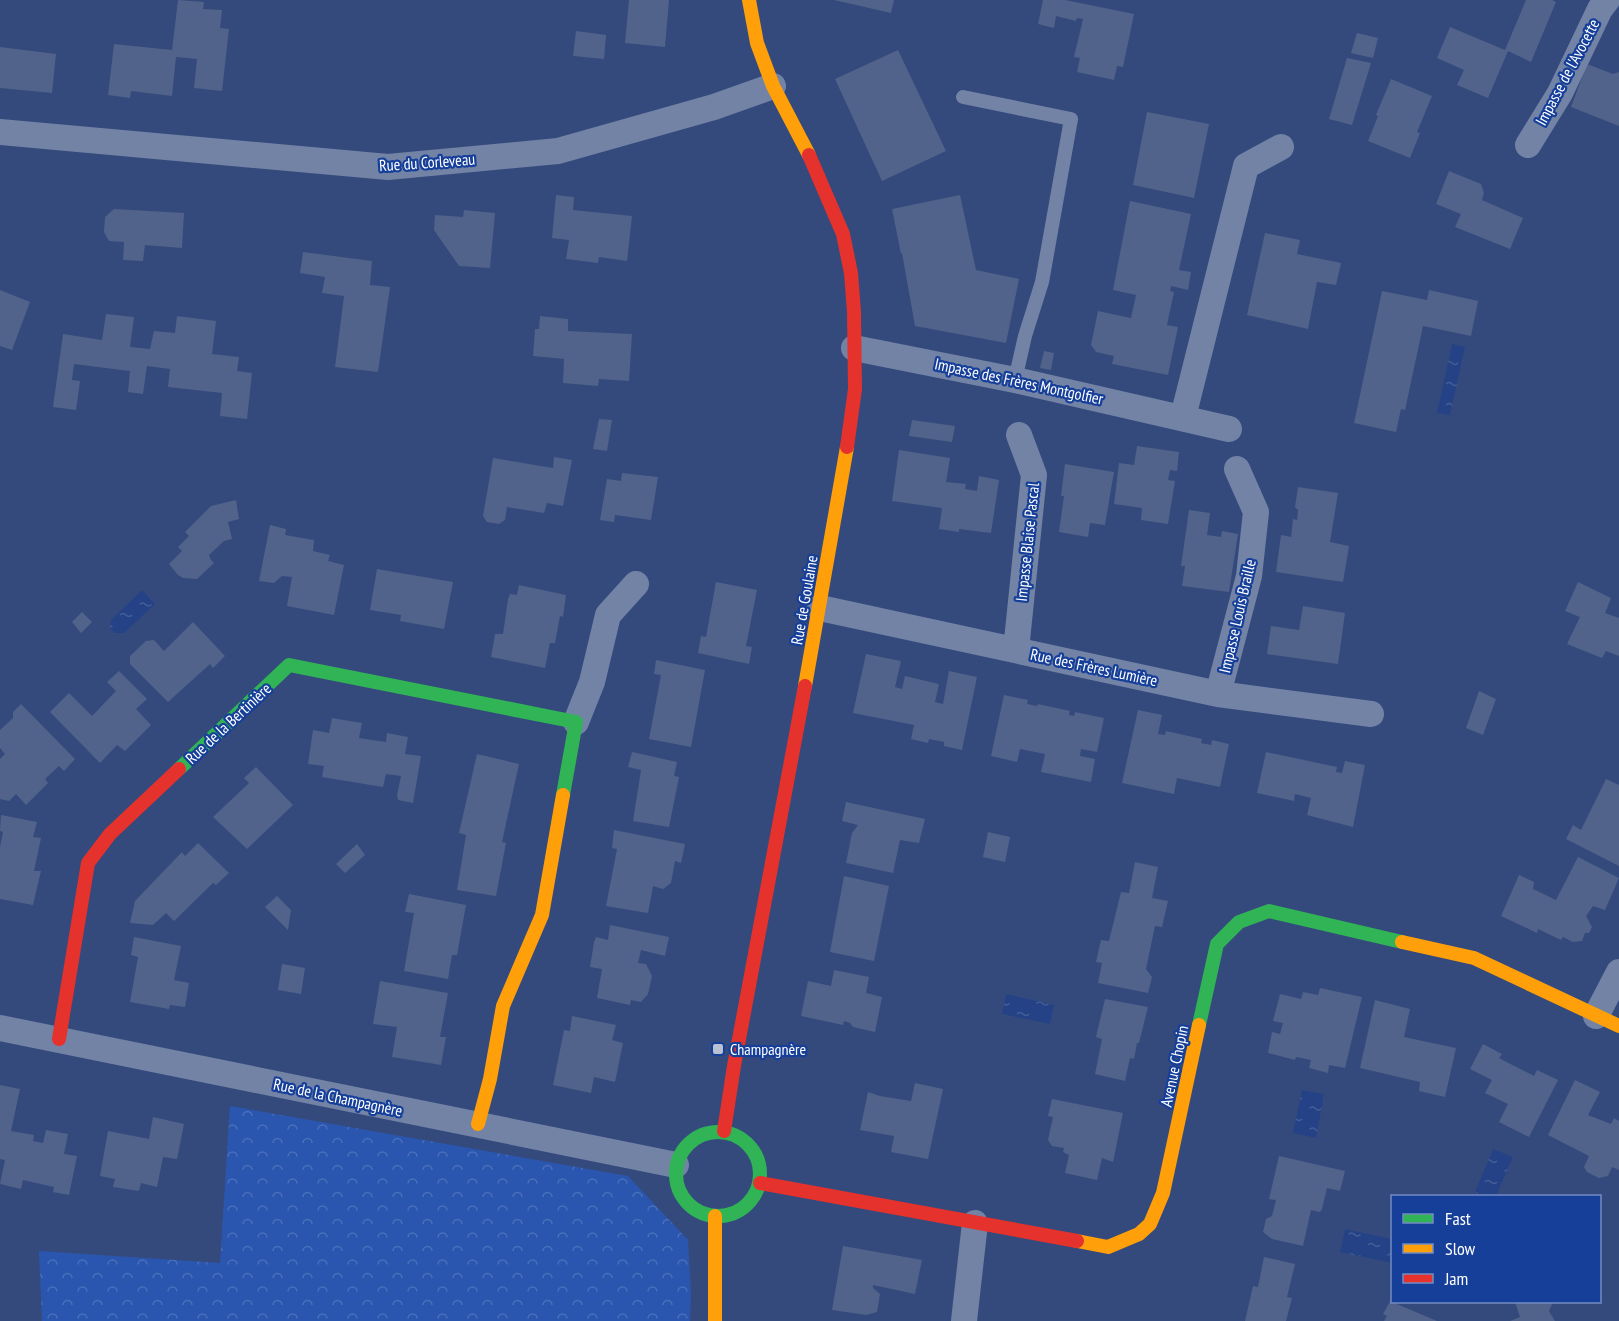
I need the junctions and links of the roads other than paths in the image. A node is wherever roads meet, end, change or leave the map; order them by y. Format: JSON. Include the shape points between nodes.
{"nodes":[{"id":1,"x":749,"y":0,"type":"edge"},
{"id":2,"x":1607,"y":0,"type":"edge"},
{"id":3,"x":773,"y":86,"type":"junction"},
{"id":4,"x":963,"y":97,"type":"dead end"},
{"id":5,"x":0,"y":132,"type":"edge"},
{"id":6,"x":1528,"y":144,"type":"dead end"},
{"id":7,"x":1281,"y":147,"type":"dead end"},
{"id":8,"x":854,"y":348,"type":"junction"},
{"id":9,"x":1015,"y":380,"type":"junction"},
{"id":10,"x":1183,"y":417,"type":"junction"},
{"id":11,"x":1229,"y":429,"type":"dead end"},
{"id":12,"x":1019,"y":435,"type":"dead end"},
{"id":13,"x":1237,"y":469,"type":"dead end"},
{"id":14,"x":636,"y":584,"type":"dead end"},
{"id":15,"x":820,"y":608,"type":"junction"},
{"id":16,"x":1016,"y":650,"type":"junction"},
{"id":17,"x":1218,"y":694,"type":"junction"},
{"id":18,"x":1371,"y":714,"type":"dead end"},
{"id":19,"x":576,"y":722,"type":"junction"},
{"id":20,"x":1619,"y":972,"type":"edge"},
{"id":21,"x":1596,"y":1016,"type":"junction"},
{"id":22,"x":1619,"y":1026,"type":"edge"},
{"id":23,"x":0,"y":1028,"type":"edge"},
{"id":24,"x":59,"y":1039,"type":"junction"},
{"id":25,"x":478,"y":1124,"type":"junction"},
{"id":26,"x":724,"y":1131,"type":"junction"},
{"id":27,"x":676,"y":1165,"type":"junction"},
{"id":28,"x":760,"y":1183,"type":"junction"},
{"id":29,"x":715,"y":1216,"type":"junction"},
{"id":30,"x":975,"y":1223,"type":"junction"},
{"id":31,"x":714,"y":1321,"type":"edge"},
{"id":32,"x":964,"y":1321,"type":"edge"}],
"edges":[{"from":1,"to":3,"type":"street","name":"Rue de Goulaine","via":[[757,43]]},
{"from":2,"to":6,"type":"street","name":"Impasse de l'Avocette","via":[[1560,93]]},
{"from":3,"to":5,"type":"street","name":"Rue du Corleveau","via":[[714,107],[558,151],[388,167]]},
{"from":3,"to":8,"type":"street","name":"Rue de Goulaine","via":[[812,158],[843,234],[852,283]]},
{"from":4,"to":9,"type":"lane","via":[[1071,119],[1042,282],[1024,336]]},
{"from":7,"to":10,"type":"street","via":[[1246,166]]},
{"from":8,"to":9,"type":"street","name":"Impasse des Frères Montgolfier"},
{"from":8,"to":15,"type":"street","name":"Rue de Goulaine","via":[[855,389]]},
{"from":9,"to":10,"type":"street","name":"Impasse des Frères Montgolfier"},
{"from":10,"to":11,"type":"street","name":"Impasse des Frères Montgolfier"},
{"from":12,"to":16,"type":"street","name":"Impasse Blaise Pascal","via":[[1034,475]]},
{"from":13,"to":17,"type":"street","name":"Impasse Louis Braille","via":[[1256,512],[1249,576]]},
{"from":14,"to":19,"type":"street","via":[[608,615],[592,682]]},
{"from":15,"to":16,"type":"street","name":"Rue des Frères Lumière"},
{"from":15,"to":26,"type":"street","name":"Rue de Goulaine"},
{"from":16,"to":17,"type":"street","name":"Rue des Frères Lumière"},
{"from":17,"to":18,"type":"street","name":"Rue des Frères Lumière"},
{"from":19,"to":24,"type":"street","name":"Rue de la Bertinière","via":[[289,665],[110,834],[88,863]]},
{"from":19,"to":25,"type":"street","via":[[543,915],[503,1006]]},
{"from":20,"to":21,"type":"street"},
{"from":21,"to":22,"type":"street","name":"Avenue Chopin"},
{"from":21,"to":30,"type":"street","name":"Avenue Chopin","via":[[1474,958],[1269,911],[1246,917],[1227,931],[1217,945],[1155,1218],[1138,1236],[1108,1247]]},
{"from":23,"to":24,"type":"street","name":"Rue de la Champagnère"},
{"from":24,"to":25,"type":"street","name":"Rue de la Champagnère"},
{"from":25,"to":27,"type":"street","name":"Rue de la Champagnère"},
{"from":26,"to":27,"type":"street","via":[[694,1139]]},
{"from":26,"to":28,"type":"street","via":[[749,1144],[757,1155]]},
{"from":27,"to":29,"type":"street","via":[[680,1193],[689,1205]]},
{"from":28,"to":29,"type":"street","via":[[748,1204],[727,1215]]},
{"from":28,"to":30,"type":"street","name":"Avenue Chopin"},
{"from":29,"to":31,"type":"street"},
{"from":30,"to":32,"type":"street"}]}
